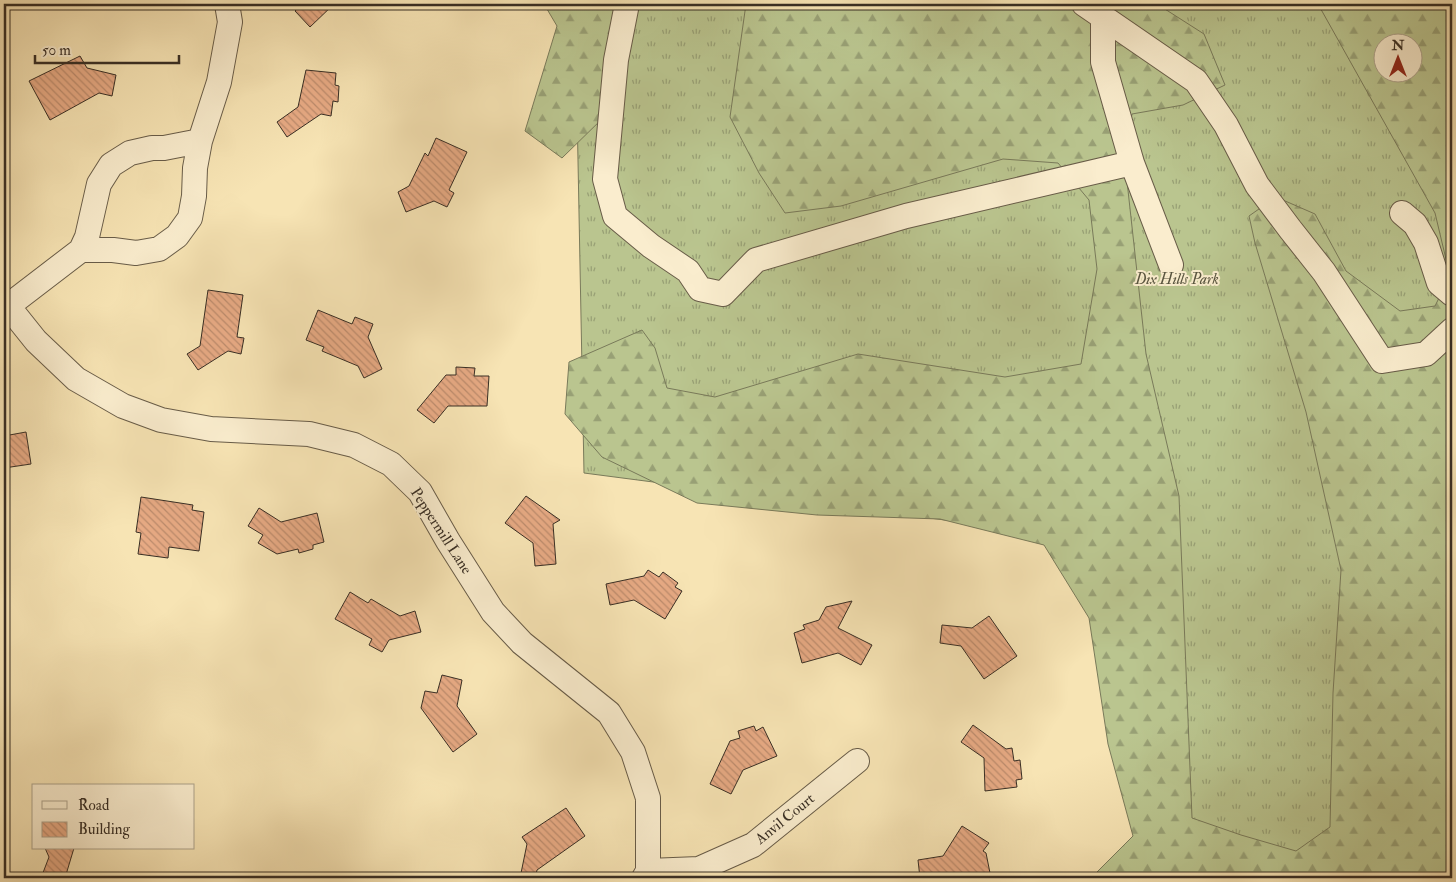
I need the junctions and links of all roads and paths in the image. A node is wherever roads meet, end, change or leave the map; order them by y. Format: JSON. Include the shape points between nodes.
{"nodes":[{"id":1,"x":226,"y":4,"type":"edge"},
{"id":2,"x":627,"y":4,"type":"edge"},
{"id":3,"x":1094,"y":10,"type":"edge"},
{"id":4,"x":200,"y":141,"type":"junction"},
{"id":5,"x":1132,"y":163,"type":"junction"},
{"id":6,"x":1402,"y":213,"type":"dead end"},
{"id":7,"x":81,"y":250,"type":"junction"},
{"id":8,"x":1171,"y":265,"type":"dead end"},
{"id":9,"x":1452,"y":294,"type":"edge"},
{"id":10,"x":6,"y":308,"type":"edge"},
{"id":11,"x":1452,"y":330,"type":"edge"},
{"id":12,"x":857,"y":761,"type":"dead end"},
{"id":13,"x":646,"y":875,"type":"edge"}],
"edges":[{"from":1,"to":4,"type":"street","via":[[230,22],[219,82]]},
{"from":2,"to":5,"type":"street","via":[[616,60],[605,179],[615,216],[688,271],[700,289],[723,294],[756,260],[810,243],[906,216]]},
{"from":3,"to":5,"type":"street","via":[[1103,62]]},
{"from":3,"to":11,"type":"street","via":[[1196,81],[1226,125],[1257,185],[1324,272],[1382,361],[1426,354]]},
{"from":4,"to":7,"type":"street","via":[[130,153],[111,165],[99,184]]},
{"from":4,"to":7,"type":"street","via":[[190,218],[177,236],[158,249],[136,253]]},
{"from":5,"to":8,"type":"street"},
{"from":6,"to":9,"type":"street","via":[[1415,224],[1426,243],[1439,283]]},
{"from":7,"to":10,"type":"street"},
{"from":10,"to":13,"type":"street","name":"Peppermill Lane","via":[[76,379],[123,406],[161,420],[211,429],[309,434],[354,445],[391,464],[420,492],[493,612],[522,643],[609,713],[633,752],[648,798]]},
{"from":12,"to":13,"type":"street","name":"Anvil Court","via":[[753,845],[700,869]]}]}
